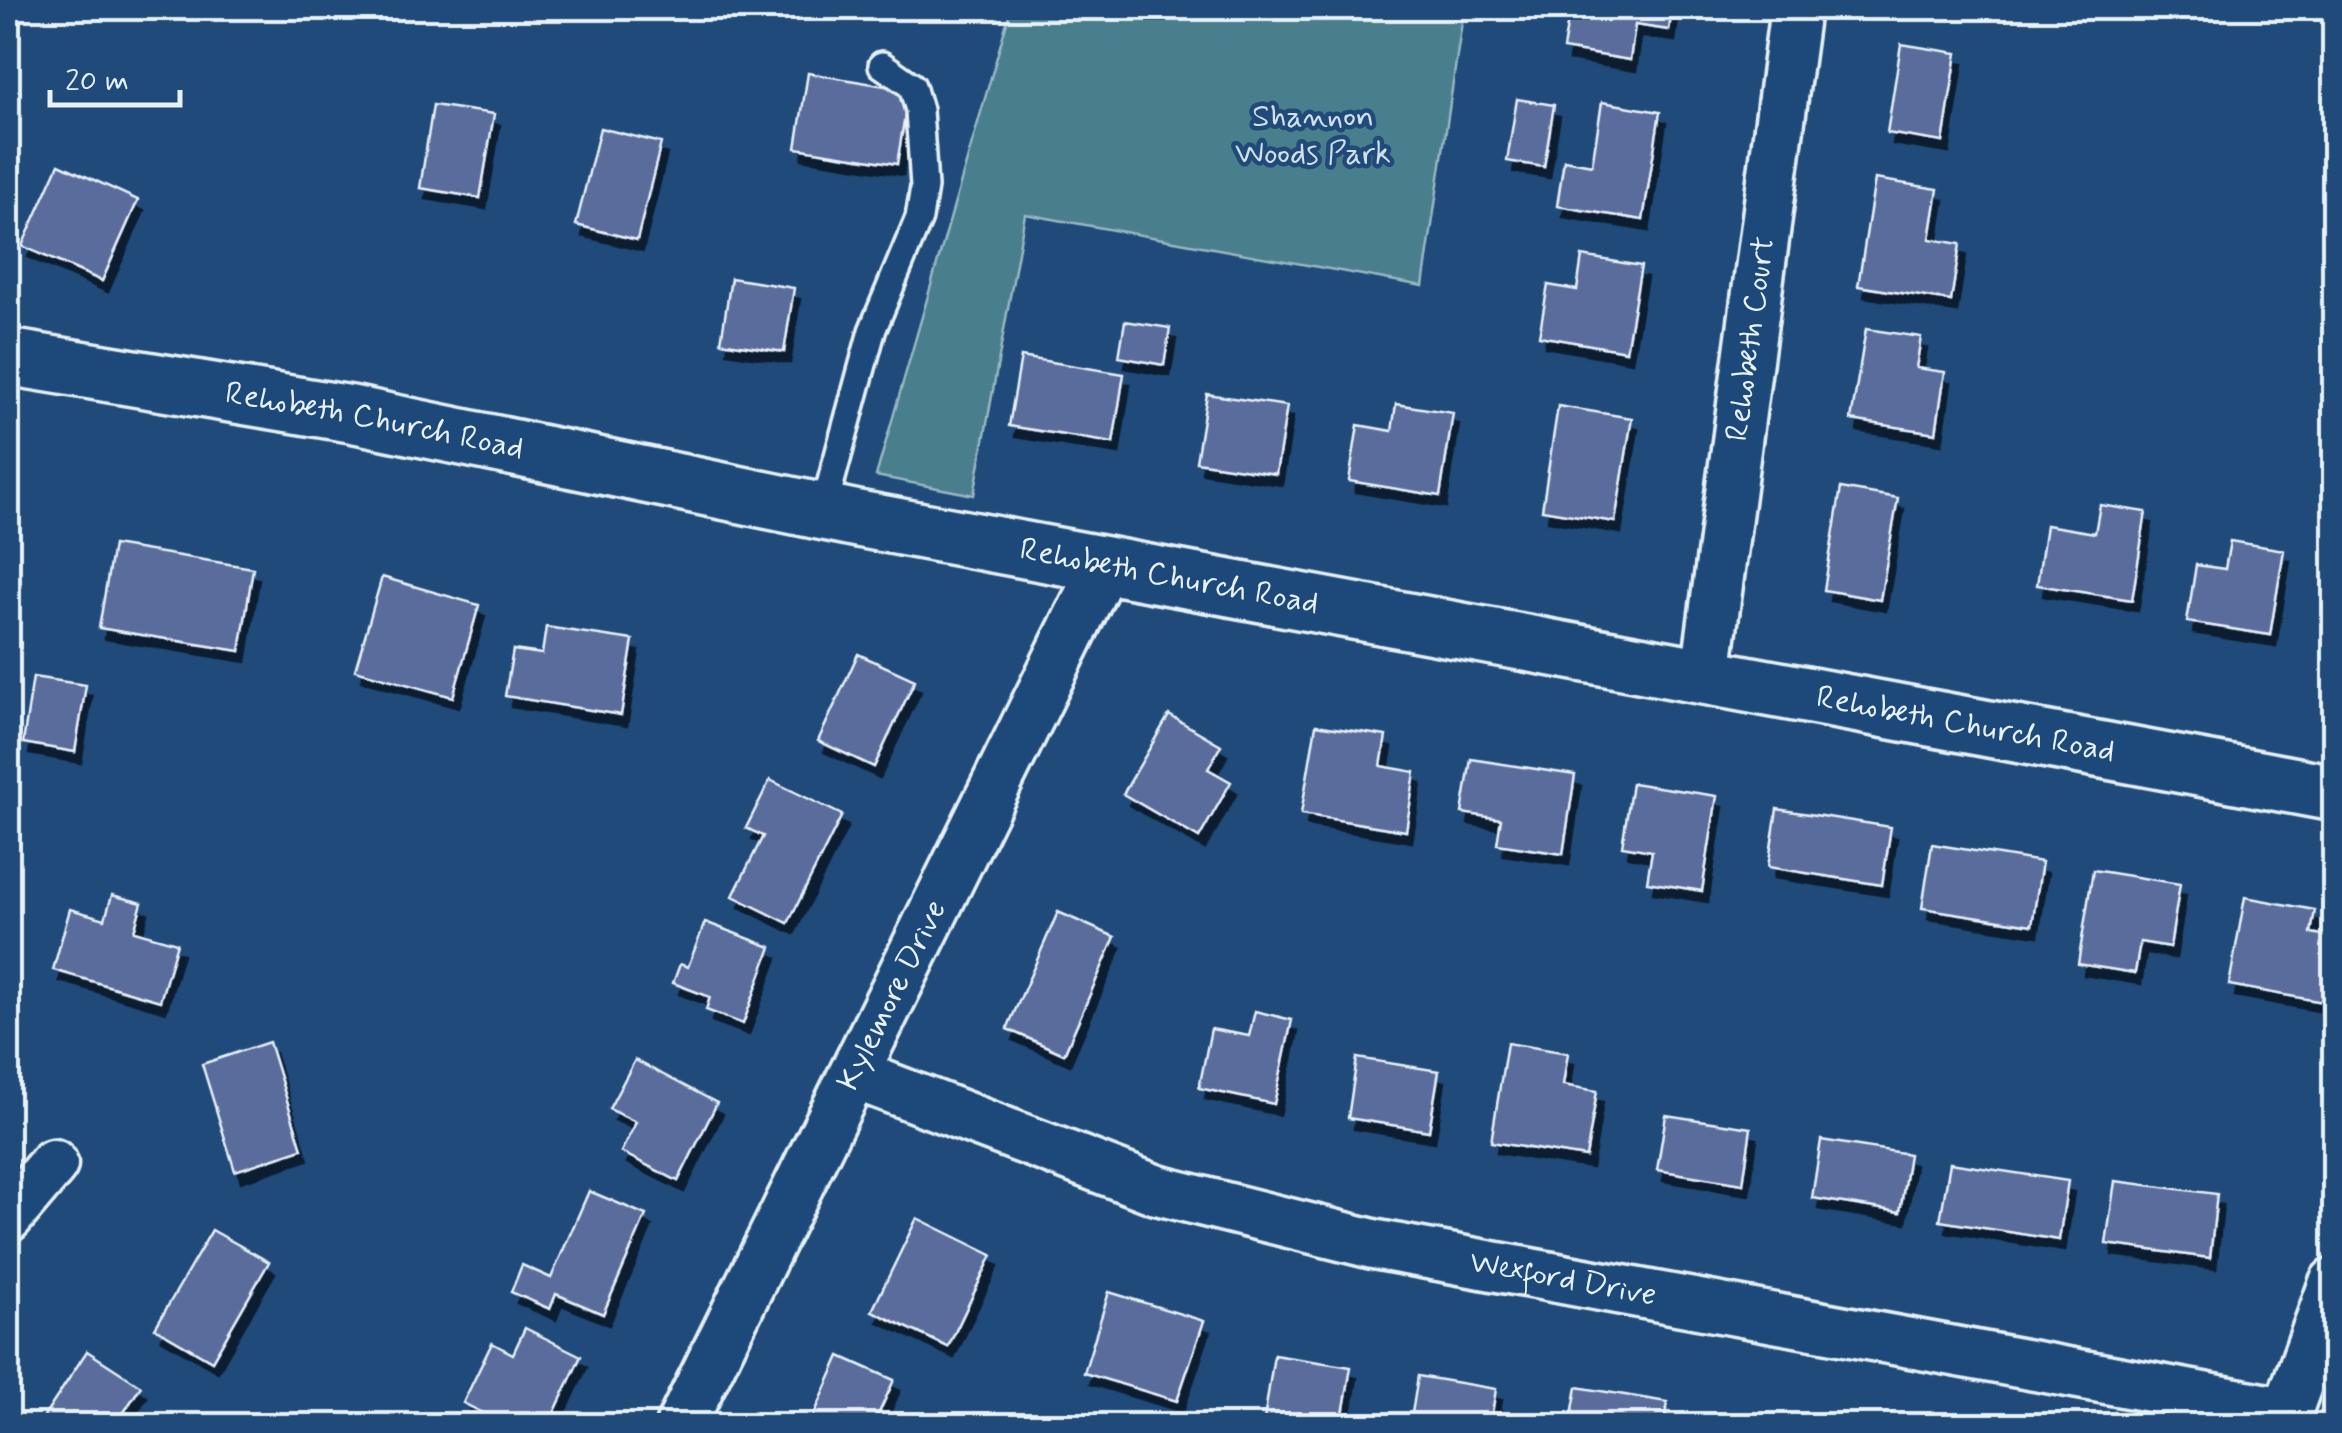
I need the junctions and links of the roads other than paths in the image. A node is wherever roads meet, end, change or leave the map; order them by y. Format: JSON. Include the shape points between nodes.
{"nodes":[{"id":1,"x":1794,"y":8,"type":"edge"},
{"id":2,"x":882,"y":65,"type":"dead end"},
{"id":3,"x":8,"y":357,"type":"edge"},
{"id":4,"x":823,"y":512,"type":"junction"},
{"id":5,"x":1105,"y":564,"type":"junction"},
{"id":6,"x":1706,"y":674,"type":"junction"},
{"id":7,"x":2334,"y":794,"type":"edge"},
{"id":8,"x":856,"y":1075,"type":"junction"},
{"id":9,"x":53,"y":1164,"type":"dead end"},
{"id":10,"x":8,"y":1217,"type":"edge"},
{"id":11,"x":2334,"y":1284,"type":"edge"},
{"id":12,"x":2284,"y":1419,"type":"edge"},
{"id":13,"x":680,"y":1426,"type":"edge"}],
"edges":[{"from":1,"to":6,"type":"street","name":"Rehobeth Court"},
{"from":2,"to":4,"type":"lane","via":[[912,86],[919,110],[920,218],[872,331]]},
{"from":3,"to":4,"type":"street","name":"Rehobeth Church Road","via":[[352,414]]},
{"from":4,"to":5,"type":"street","name":"Rehobeth Church Road"},
{"from":5,"to":6,"type":"street","name":"Rehobeth Church Road"},
{"from":5,"to":8,"type":"street","name":"Kylemore Drive"},
{"from":6,"to":7,"type":"street","name":"Rehobeth Church Road"},
{"from":8,"to":12,"type":"street","name":"Wexford Drive","via":[[1158,1190],[1373,1244]]},
{"from":8,"to":13,"type":"street","name":"Kylemore Drive"},
{"from":9,"to":10,"type":"street"},
{"from":11,"to":12,"type":"street"}]}
